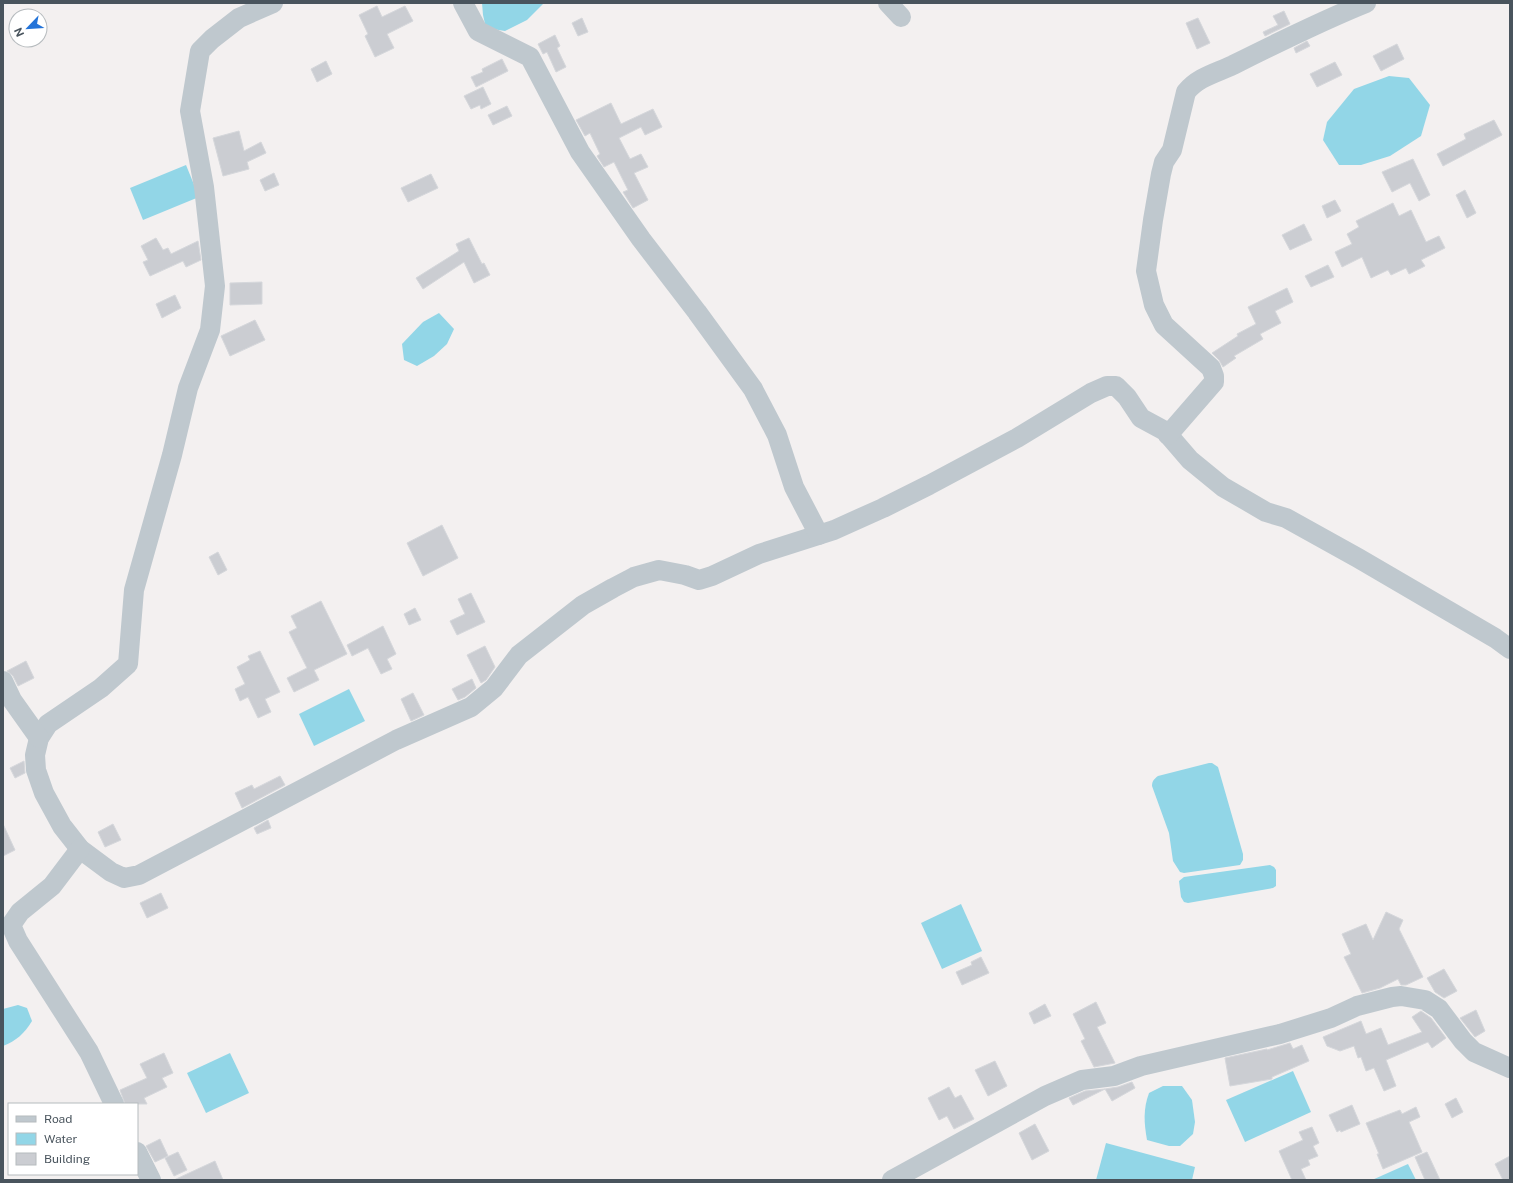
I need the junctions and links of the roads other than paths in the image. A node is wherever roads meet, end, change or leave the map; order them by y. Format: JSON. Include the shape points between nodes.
{"nodes":[{"id":1,"x":273,"y":3,"type":"edge"},
{"id":2,"x":463,"y":3,"type":"edge"},
{"id":3,"x":1366,"y":3,"type":"edge"},
{"id":4,"x":236,"y":11,"type":"edge"},
{"id":5,"x":1168,"y":435,"type":"junction"},
{"id":6,"x":819,"y":535,"type":"junction"},
{"id":7,"x":1510,"y":649,"type":"edge"},
{"id":8,"x":3,"y":681,"type":"edge"},
{"id":9,"x":39,"y":738,"type":"junction"},
{"id":10,"x":80,"y":849,"type":"junction"},
{"id":11,"x":7,"y":926,"type":"edge"},
{"id":12,"x":1510,"y":1068,"type":"edge"},
{"id":13,"x":114,"y":1103,"type":"edge"},
{"id":14,"x":138,"y":1154,"type":"edge"},
{"id":15,"x":151,"y":1180,"type":"edge"},
{"id":16,"x":892,"y":1180,"type":"edge"}],
"edges":[{"from":1,"to":4,"type":"street"},
{"from":2,"to":6,"type":"street","via":[[478,31],[530,57],[580,152],[641,239],[753,389],[778,435],[794,487]]},
{"from":3,"to":5,"type":"street","via":[[1199,79],[1186,92],[1172,150],[1164,162],[1161,174],[1146,271],[1154,305],[1164,325],[1212,368],[1214,382]]},
{"from":4,"to":9,"type":"street","via":[[200,51],[190,111],[204,187],[215,286],[210,330],[188,388],[134,590],[128,664],[101,688],[48,724]]},
{"from":5,"to":6,"type":"street","via":[[1141,418],[1116,386],[1108,386],[930,485]]},
{"from":5,"to":7,"type":"street","via":[[1190,460],[1223,487],[1266,512],[1286,518],[1358,558]]},
{"from":6,"to":10,"type":"street","via":[[759,554],[699,580],[659,570],[634,577],[584,605],[519,656],[494,688],[471,707],[396,740],[139,875],[124,878],[111,872]]},
{"from":8,"to":9,"type":"street","via":[[12,700]]},
{"from":9,"to":10,"type":"street","via":[[35,755],[36,770],[44,793],[62,826]]},
{"from":10,"to":11,"type":"street","via":[[52,886]]},
{"from":11,"to":13,"type":"street","via":[[89,1052]]},
{"from":12,"to":16,"type":"street","via":[[1474,1052],[1439,1009],[1425,1000],[1392,997],[1357,1006],[1332,1018],[1280,1034],[1141,1066],[1114,1076],[1082,1080],[1045,1096]]},
{"from":14,"to":15,"type":"street"}]}
